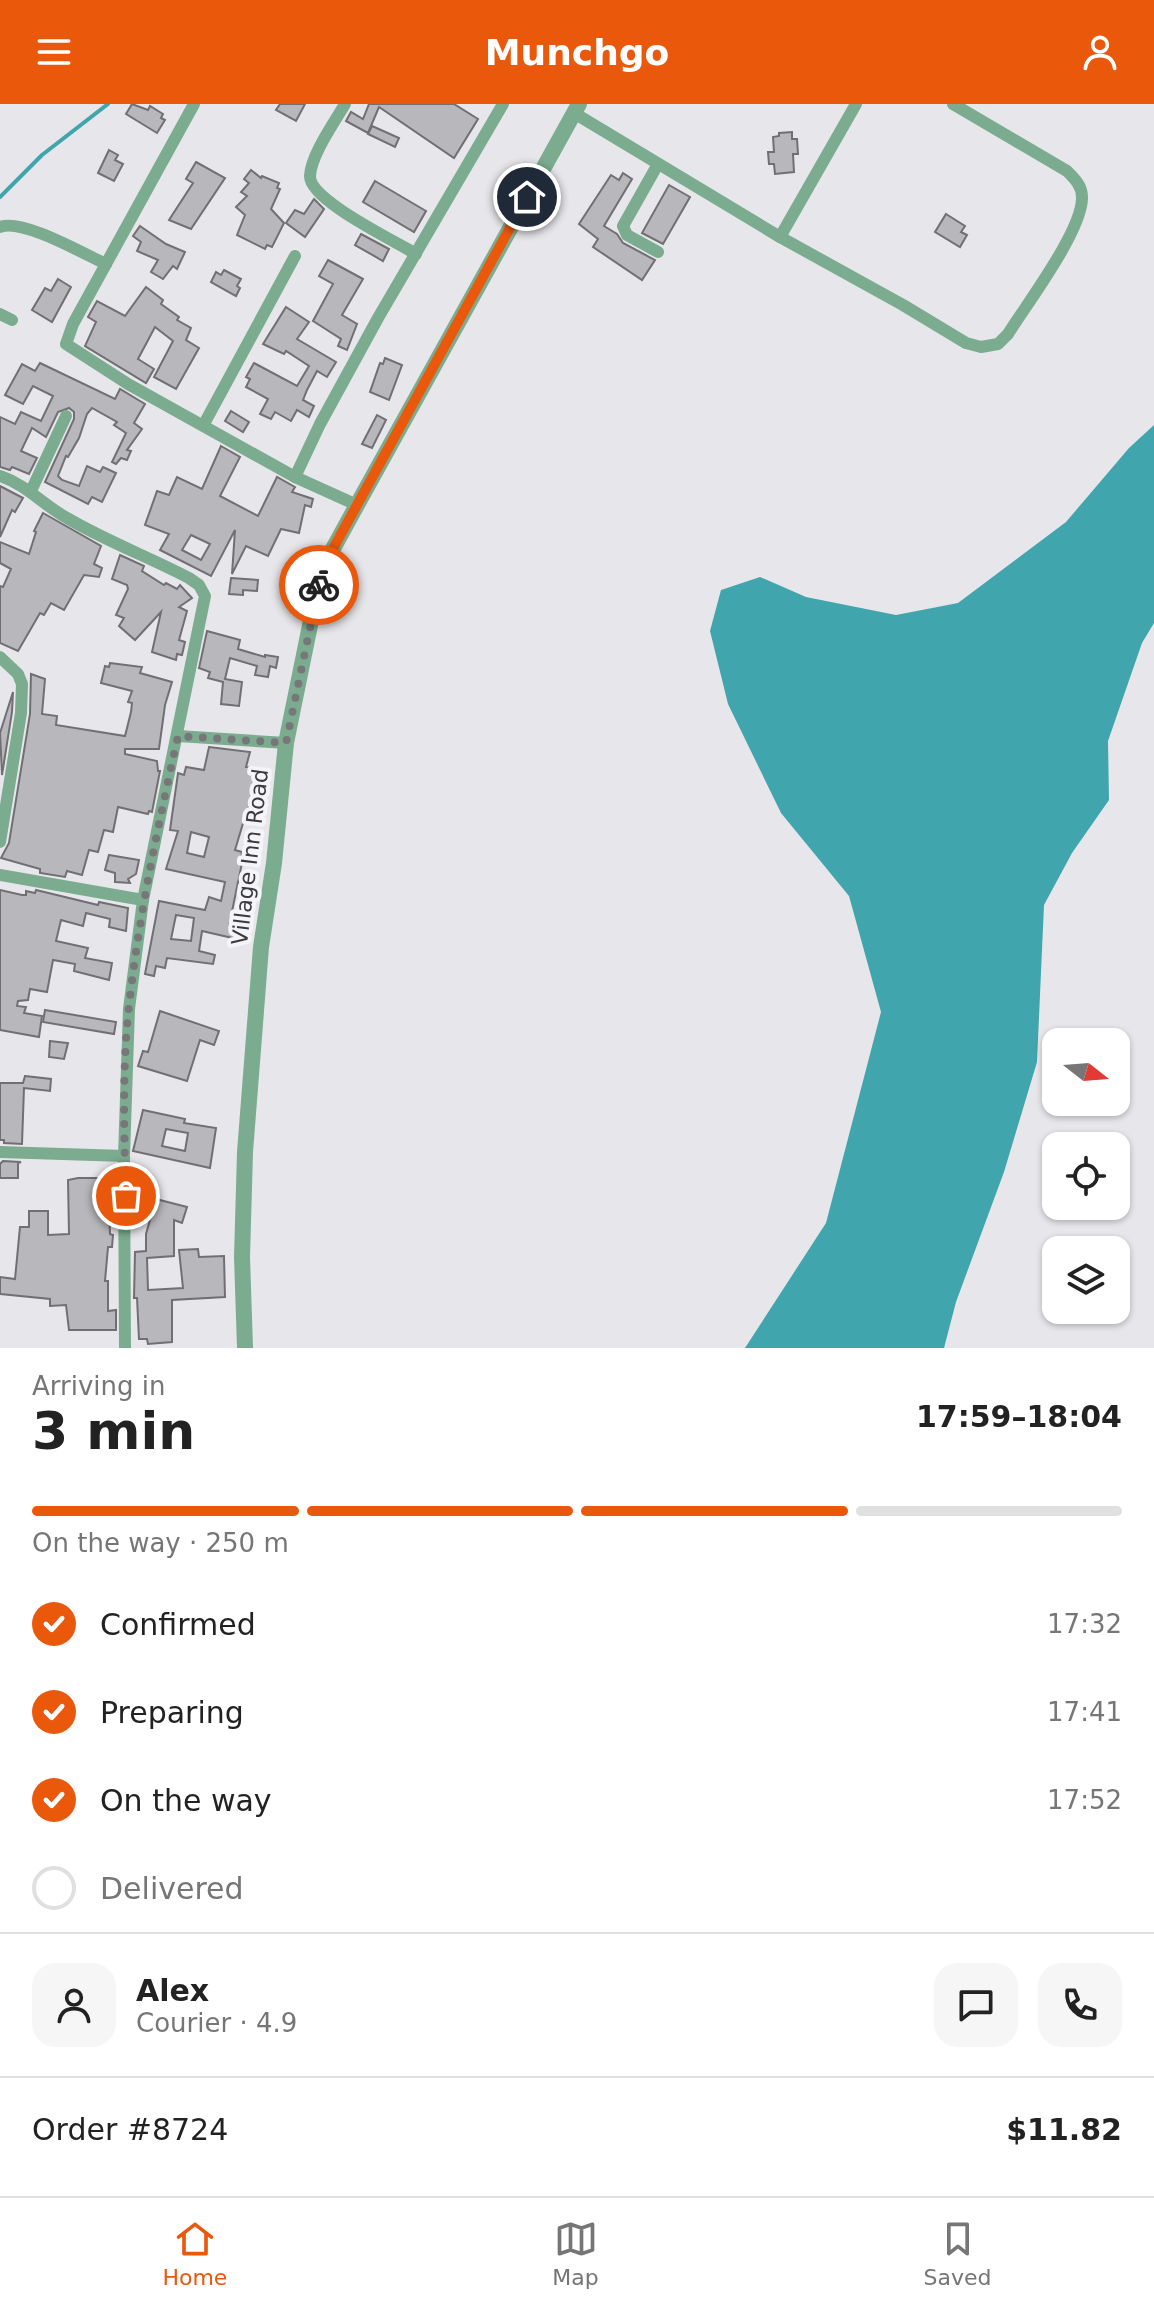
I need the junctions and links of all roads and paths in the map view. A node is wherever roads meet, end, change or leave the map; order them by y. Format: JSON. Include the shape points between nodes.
{"nodes":[{"id":1,"x":194,"y":104,"type":"edge"},
{"id":2,"x":345,"y":104,"type":"edge"},
{"id":3,"x":503,"y":104,"type":"edge"},
{"id":4,"x":856,"y":104,"type":"edge"},
{"id":5,"x":953,"y":104,"type":"edge"},
{"id":6,"x":576,"y":109,"type":"edge"},
{"id":7,"x":658,"y":164,"type":"junction"},
{"id":8,"x":0,"y":227,"type":"edge"},
{"id":9,"x":780,"y":237,"type":"junction"},
{"id":10,"x":658,"y":252,"type":"dead end"},
{"id":11,"x":416,"y":254,"type":"junction"},
{"id":12,"x":295,"y":256,"type":"dead end"},
{"id":13,"x":106,"y":264,"type":"junction"},
{"id":14,"x":66,"y":416,"type":"dead end"},
{"id":15,"x":204,"y":424,"type":"junction"},
{"id":16,"x":0,"y":476,"type":"edge"},
{"id":17,"x":295,"y":477,"type":"junction"},
{"id":18,"x":31,"y":491,"type":"junction"},
{"id":19,"x":357,"y":505,"type":"junction"},
{"id":20,"x":0,"y":657,"type":"edge"},
{"id":21,"x":178,"y":736,"type":"junction"},
{"id":22,"x":286,"y":743,"type":"junction"},
{"id":23,"x":0,"y":842,"type":"edge"},
{"id":24,"x":0,"y":875,"type":"edge"},
{"id":25,"x":143,"y":900,"type":"junction"},
{"id":26,"x":0,"y":1152,"type":"edge"},
{"id":27,"x":124,"y":1156,"type":"junction"},
{"id":28,"x":125,"y":1348,"type":"edge"},
{"id":29,"x":245,"y":1348,"type":"edge"}],
"edges":[{"from":1,"to":13,"type":"street"},
{"from":2,"to":11,"type":"street","via":[[315,160],[311,184],[338,210]]},
{"from":3,"to":11,"type":"street"},
{"from":4,"to":9,"type":"street"},
{"from":5,"to":9,"type":"street","via":[[1067,171],[1083,196],[1073,230],[998,344],[966,343]]},
{"from":6,"to":7,"type":"street"},
{"from":6,"to":19,"type":"street","name":"Village Inn Road"},
{"from":7,"to":9,"type":"street"},
{"from":7,"to":10,"type":"street","via":[[623,226],[627,235]]},
{"from":8,"to":13,"type":"street","via":[[14,225]]},
{"from":11,"to":17,"type":"street"},
{"from":12,"to":15,"type":"street"},
{"from":13,"to":15,"type":"street","via":[[65,341],[67,347]]},
{"from":14,"to":18,"type":"street"},
{"from":15,"to":17,"type":"street"},
{"from":16,"to":18,"type":"street"},
{"from":17,"to":19,"type":"street"},
{"from":18,"to":21,"type":"street","via":[[46,507],[189,578],[204,591]]},
{"from":19,"to":22,"type":"street","name":"Village Inn Road","via":[[317,591]]},
{"from":20,"to":23,"type":"street","via":[[22,684]]},
{"from":21,"to":22,"type":"street"},
{"from":21,"to":25,"type":"street"},
{"from":22,"to":29,"type":"street","name":"Village Inn Road","via":[[261,947],[246,1136]]},
{"from":24,"to":25,"type":"street"},
{"from":25,"to":27,"type":"street","via":[[129,1009]]},
{"from":26,"to":27,"type":"street"},
{"from":27,"to":28,"type":"street"}]}
